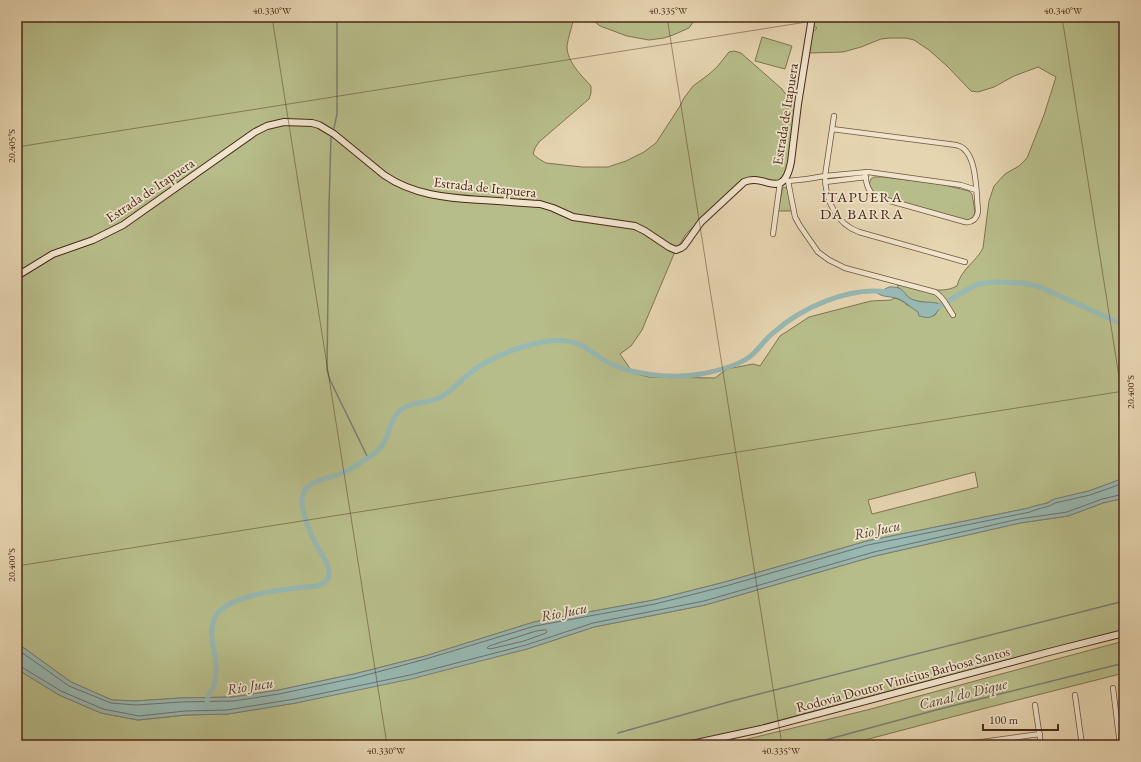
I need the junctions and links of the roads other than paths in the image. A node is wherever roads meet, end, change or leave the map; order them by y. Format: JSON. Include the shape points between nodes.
{"nodes":[{"id":1,"x":812,"y":17,"type":"edge"},
{"id":2,"x":834,"y":116,"type":"dead end"},
{"id":3,"x":832,"y":129,"type":"junction"},
{"id":4,"x":865,"y":175,"type":"junction"},
{"id":5,"x":825,"y":176,"type":"junction"},
{"id":6,"x":784,"y":181,"type":"junction"},
{"id":7,"x":825,"y":182,"type":"junction"},
{"id":8,"x":976,"y":190,"type":"junction"},
{"id":9,"x":773,"y":234,"type":"dead end"},
{"id":10,"x":965,"y":262,"type":"dead end"},
{"id":11,"x":17,"y":276,"type":"edge"},
{"id":12,"x":953,"y":315,"type":"dead end"},
{"id":13,"x":1124,"y":633,"type":"edge"},
{"id":14,"x":1113,"y":688,"type":"dead end"},
{"id":15,"x":1075,"y":695,"type":"dead end"},
{"id":16,"x":1035,"y":705,"type":"dead end"},
{"id":17,"x":1040,"y":734,"type":"junction"},
{"id":18,"x":687,"y":745,"type":"edge"},
{"id":19,"x":960,"y":745,"type":"edge"},
{"id":20,"x":1041,"y":745,"type":"edge"},
{"id":21,"x":1082,"y":745,"type":"edge"},
{"id":22,"x":1120,"y":745,"type":"edge"}],
"edges":[{"from":1,"to":6,"type":"street","name":"Estrada de Itapuera","via":[[790,169]]},
{"from":2,"to":3,"type":"street"},
{"from":3,"to":5,"type":"street"},
{"from":3,"to":8,"type":"street","via":[[962,147],[973,163]]},
{"from":4,"to":5,"type":"street"},
{"from":4,"to":7,"type":"street"},
{"from":4,"to":8,"type":"street","via":[[961,184]]},
{"from":4,"to":8,"type":"street","via":[[869,191],[876,197],[965,222],[972,221],[977,216]]},
{"from":5,"to":6,"type":"street"},
{"from":5,"to":7,"type":"street"},
{"from":6,"to":9,"type":"street"},
{"from":6,"to":11,"type":"street","name":"Estrada de Itapuera","via":[[774,184],[751,180],[744,182],[701,222],[684,246],[676,250],[635,226],[573,217],[546,205],[427,194],[393,181],[329,130],[312,123],[284,122],[255,132],[113,230],[53,254]]},
{"from":6,"to":12,"type":"street","via":[[797,222],[813,246],[824,256],[845,268],[932,290],[940,295]]},
{"from":7,"to":10,"type":"street","via":[[834,212],[851,229]]},
{"from":13,"to":18,"type":"street","name":"Rodovia Doutor Vinícius Barbosa Santos","via":[[761,729]]},
{"from":14,"to":22,"type":"street"},
{"from":15,"to":21,"type":"street"},
{"from":16,"to":17,"type":"street"},
{"from":17,"to":19,"type":"street"},
{"from":17,"to":20,"type":"street"}]}
